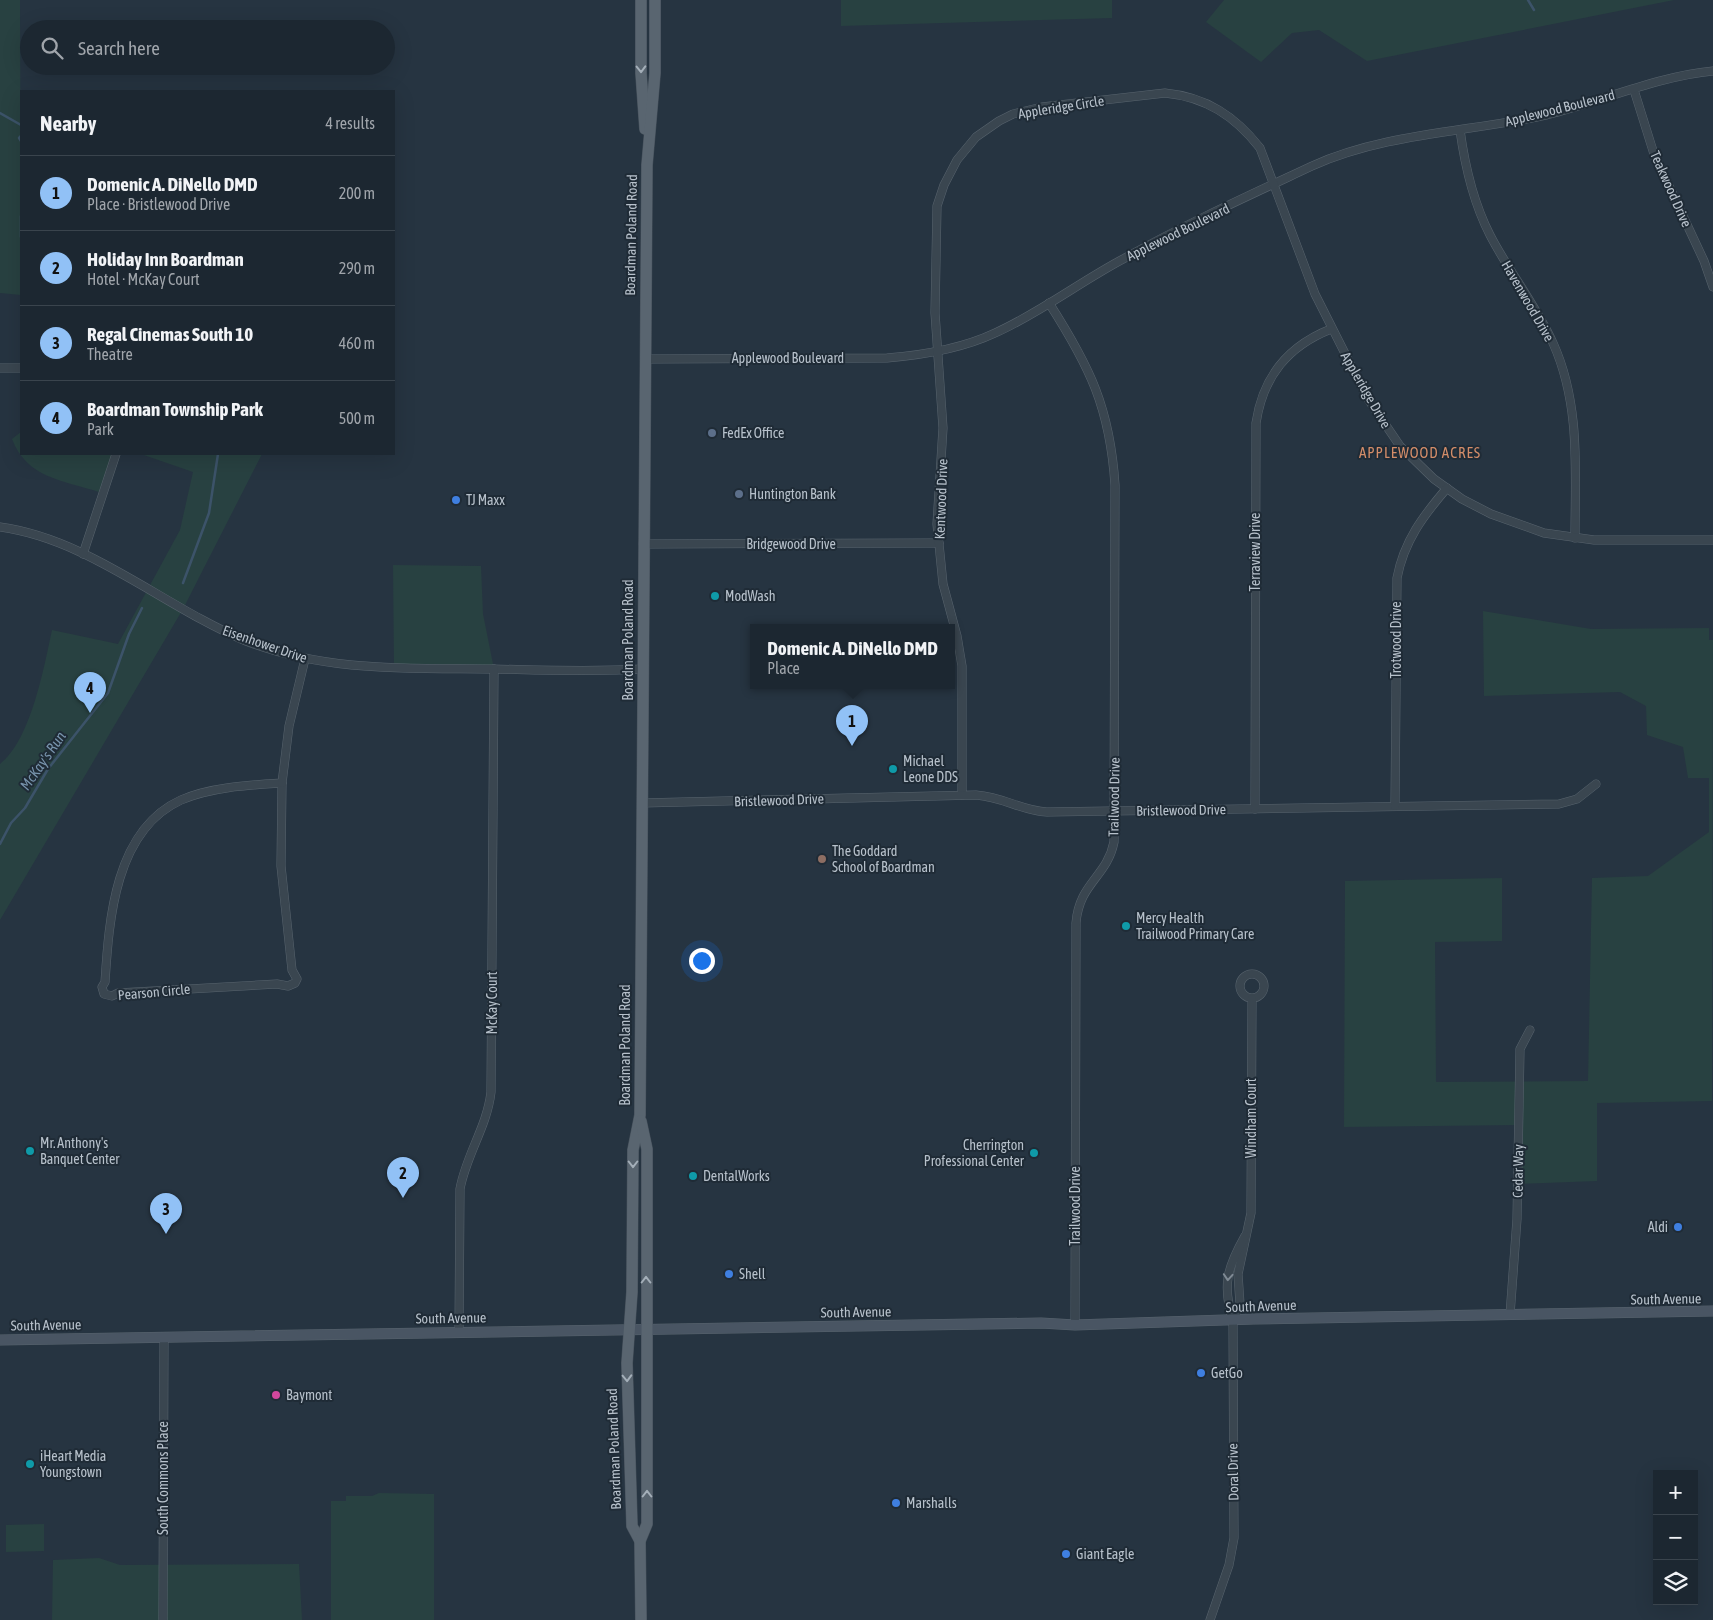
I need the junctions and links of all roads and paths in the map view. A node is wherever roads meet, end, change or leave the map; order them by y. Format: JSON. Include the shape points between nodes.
{"nodes":[{"id":1,"x":641,"y":0,"type":"edge"},
{"id":2,"x":655,"y":0,"type":"edge"},
{"id":3,"x":1713,"y":71,"type":"edge"},
{"id":4,"x":1634,"y":90,"type":"junction"},
{"id":5,"x":1460,"y":130,"type":"junction"},
{"id":6,"x":647,"y":166,"type":"junction"},
{"id":7,"x":1275,"y":184,"type":"junction"},
{"id":8,"x":1713,"y":287,"type":"edge"},
{"id":9,"x":1049,"y":303,"type":"junction"},
{"id":10,"x":1331,"y":329,"type":"junction"},
{"id":11,"x":938,"y":351,"type":"junction"},
{"id":12,"x":645,"y":359,"type":"junction"},
{"id":13,"x":0,"y":368,"type":"edge"},
{"id":14,"x":20,"y":368,"type":"edge"},
{"id":15,"x":116,"y":455,"type":"edge"},
{"id":16,"x":1447,"y":488,"type":"junction"},
{"id":17,"x":0,"y":527,"type":"edge"},
{"id":18,"x":1575,"y":538,"type":"junction"},
{"id":19,"x":1713,"y":540,"type":"edge"},
{"id":20,"x":938,"y":543,"type":"junction"},
{"id":21,"x":643,"y":544,"type":"junction"},
{"id":22,"x":83,"y":554,"type":"junction"},
{"id":23,"x":955,"y":624,"type":"edge"},
{"id":24,"x":955,"y":625,"type":"edge"},
{"id":25,"x":305,"y":658,"type":"junction"},
{"id":26,"x":494,"y":669,"type":"junction"},
{"id":27,"x":643,"y":669,"type":"junction"},
{"id":28,"x":282,"y":783,"type":"junction"},
{"id":29,"x":1596,"y":784,"type":"dead end"},
{"id":30,"x":962,"y":795,"type":"junction"},
{"id":31,"x":642,"y":804,"type":"junction"},
{"id":32,"x":1395,"y":806,"type":"junction"},
{"id":33,"x":1255,"y":808,"type":"junction"},
{"id":34,"x":1115,"y":811,"type":"junction"},
{"id":35,"x":1252,"y":999,"type":"dead end"},
{"id":36,"x":1530,"y":1030,"type":"dead end"},
{"id":37,"x":640,"y":1116,"type":"junction"},
{"id":38,"x":1713,"y":1311,"type":"edge"},
{"id":39,"x":1510,"y":1315,"type":"junction"},
{"id":40,"x":1233,"y":1320,"type":"junction"},
{"id":41,"x":1075,"y":1325,"type":"junction"},
{"id":42,"x":629,"y":1329,"type":"junction"},
{"id":43,"x":646,"y":1329,"type":"junction"},
{"id":44,"x":459,"y":1332,"type":"junction"},
{"id":45,"x":164,"y":1337,"type":"junction"},
{"id":46,"x":0,"y":1340,"type":"edge"},
{"id":47,"x":640,"y":1541,"type":"junction"},
{"id":48,"x":163,"y":1620,"type":"edge"},
{"id":49,"x":641,"y":1620,"type":"edge"},
{"id":50,"x":1210,"y":1620,"type":"edge"}],
"edges":[{"from":1,"to":6,"type":"main road","name":"Boardman Poland Road","one_way":true,"via":[[641,73]]},
{"from":2,"to":6,"type":"main road","name":"Boardman Poland Road","via":[[655,73]]},
{"from":3,"to":4,"type":"street","name":"Applewood Boulevard","via":[[1688,74]]},
{"from":4,"to":5,"type":"street","name":"Applewood Boulevard","via":[[1546,115]]},
{"from":4,"to":8,"type":"street","name":"Teakwood Drive","via":[[1654,154]]},
{"from":5,"to":7,"type":"street","name":"Applewood Boulevard","via":[[1348,152]]},
{"from":5,"to":18,"type":"street","name":"Havenwood Drive","via":[[1468,177],[1482,218],[1496,247],[1541,319],[1564,374],[1574,427]]},
{"from":6,"to":12,"type":"main road","name":"Boardman Poland Road"},
{"from":7,"to":9,"type":"street","name":"Applewood Boulevard","via":[[1125,258]]},
{"from":7,"to":10,"type":"street","name":"Appleridge Drive","via":[[1306,273]]},
{"from":7,"to":11,"type":"street","name":"Appleridge Circle","via":[[1260,148],[1245,129],[1207,102],[1184,95],[1165,93],[1042,107],[1013,114],[976,138],[957,160],[944,185],[938,206],[935,293]]},
{"from":9,"to":11,"type":"street","name":"Applewood Boulevard","via":[[993,334]]},
{"from":9,"to":34,"type":"street","name":"Trailwood Drive","via":[[1077,346],[1092,377],[1105,413],[1113,452]]},
{"from":10,"to":16,"type":"street","name":"Appleridge Drive","via":[[1387,429],[1416,462]]},
{"from":10,"to":33,"type":"street","name":"Terraview Drive","via":[[1304,342],[1282,360],[1266,385],[1258,407]]},
{"from":11,"to":12,"type":"street","name":"Applewood Boulevard","via":[[887,358]]},
{"from":11,"to":20,"type":"street","name":"Kentwood Drive","via":[[943,428]]},
{"from":12,"to":21,"type":"main road","name":"Boardman Poland Road"},
{"from":13,"to":14,"type":"street"},
{"from":15,"to":22,"type":"street"},
{"from":16,"to":18,"type":"street","name":"Appleridge Drive","via":[[1474,506],[1508,522]]},
{"from":16,"to":32,"type":"street","name":"Trotwood Drive","via":[[1413,531],[1397,578]]},
{"from":17,"to":22,"type":"street","name":"Eisenhower Drive","via":[[34,534]]},
{"from":18,"to":19,"type":"street","name":"Appleridge Drive"},
{"from":20,"to":21,"type":"street","name":"Bridgewood Drive"},
{"from":20,"to":23,"type":"street","name":"Kentwood Drive"},
{"from":21,"to":27,"type":"main road","name":"Boardman Poland Road"},
{"from":22,"to":25,"type":"street","name":"Eisenhower Drive","via":[[213,626],[247,641]]},
{"from":24,"to":30,"type":"street","name":"Kentwood Drive","via":[[962,666]]},
{"from":25,"to":26,"type":"street","name":"Eisenhower Drive","via":[[373,668]]},
{"from":25,"to":28,"type":"street","name":"Pearson Circle","via":[[289,726]]},
{"from":26,"to":27,"type":"street","name":"Eisenhower Drive"},
{"from":26,"to":44,"type":"street","name":"McKay Court","via":[[491,1092],[484,1125],[465,1169],[460,1190]]},
{"from":27,"to":31,"type":"main road","name":"Boardman Poland Road"},
{"from":28,"to":28,"type":"street","name":"Pearson Circle","via":[[281,866],[295,983],[288,986],[104,994],[102,987],[114,895],[128,858],[149,824],[169,807],[192,796]]},
{"from":29,"to":32,"type":"street","name":"Bristlewood Drive","via":[[1577,800],[1566,803]]},
{"from":30,"to":31,"type":"street","name":"Bristlewood Drive"},
{"from":30,"to":34,"type":"street","name":"Bristlewood Drive","via":[[998,797],[1041,812]]},
{"from":31,"to":37,"type":"main road","name":"Boardman Poland Road"},
{"from":32,"to":33,"type":"street","name":"Bristlewood Drive"},
{"from":33,"to":34,"type":"street","name":"Bristlewood Drive"},
{"from":34,"to":41,"type":"street","name":"Trailwood Drive","via":[[1111,855],[1085,890],[1077,914]]},
{"from":35,"to":40,"type":"street","name":"Windham Court","via":[[1251,1213],[1238,1274],[1240,1304]]},
{"from":36,"to":39,"type":"street","name":"Cedar Way","via":[[1520,1049],[1518,1219]]},
{"from":37,"to":42,"type":"main road","name":"Boardman Poland Road","one_way":true,"via":[[633,1150]]},
{"from":43,"to":37,"type":"main road","name":"Boardman Poland Road","one_way":true,"via":[[647,1149]]},
{"from":38,"to":39,"type":"main road","name":"South Avenue"},
{"from":39,"to":40,"type":"main road","name":"South Avenue"},
{"from":40,"to":41,"type":"main road","name":"South Avenue"},
{"from":40,"to":50,"type":"street","name":"Doral Drive","via":[[1234,1538],[1229,1565]]},
{"from":41,"to":43,"type":"main road","name":"South Avenue"},
{"from":42,"to":43,"type":"main road","name":"South Avenue"},
{"from":42,"to":44,"type":"main road","name":"South Avenue"},
{"from":42,"to":47,"type":"main road","name":"Boardman Poland Road","one_way":true,"via":[[627,1363],[632,1526]]},
{"from":47,"to":43,"type":"main road","name":"Boardman Poland Road","one_way":true,"via":[[647,1524]]},
{"from":44,"to":45,"type":"main road","name":"South Avenue"},
{"from":45,"to":46,"type":"main road","name":"South Avenue"},
{"from":45,"to":48,"type":"street","name":"South Commons Place"},
{"from":47,"to":49,"type":"main road","name":"Boardman Poland Road"}]}
